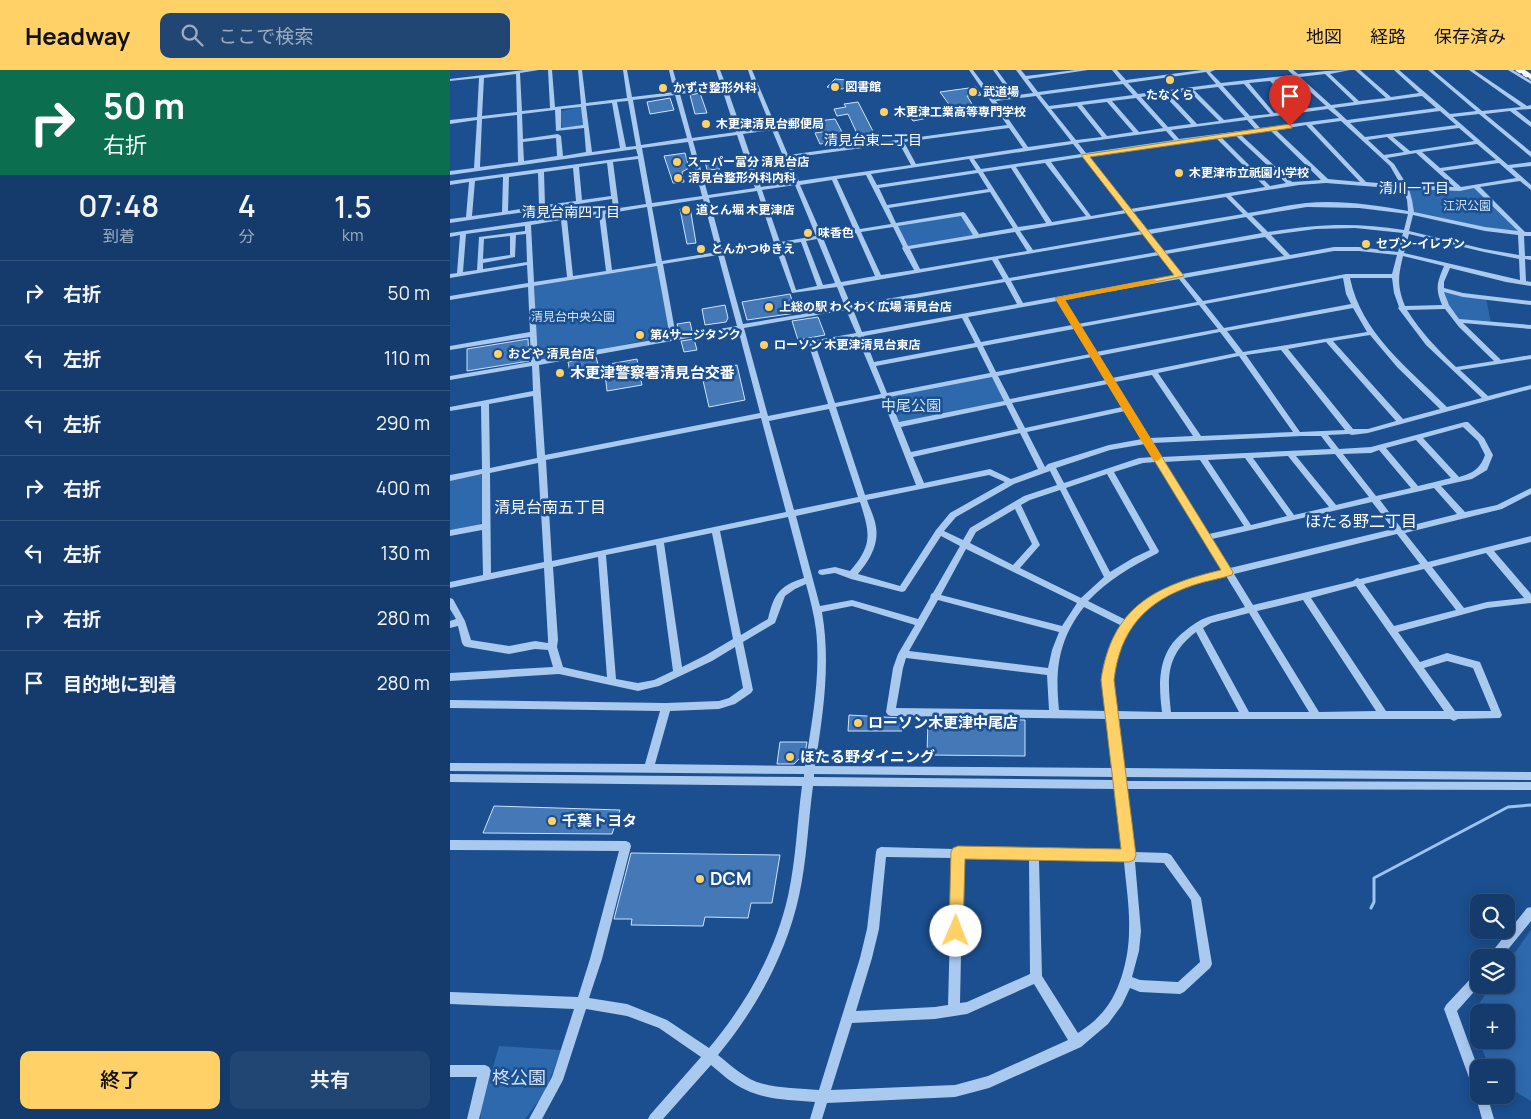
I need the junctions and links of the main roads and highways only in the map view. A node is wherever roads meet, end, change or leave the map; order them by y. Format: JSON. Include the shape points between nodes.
{"nodes":[{"id":1,"x":1520,"y":70,"type":"edge"},
{"id":2,"x":1531,"y":77,"type":"edge"}],
"edges":[{"from":1,"to":2,"type":"highway"}]}
